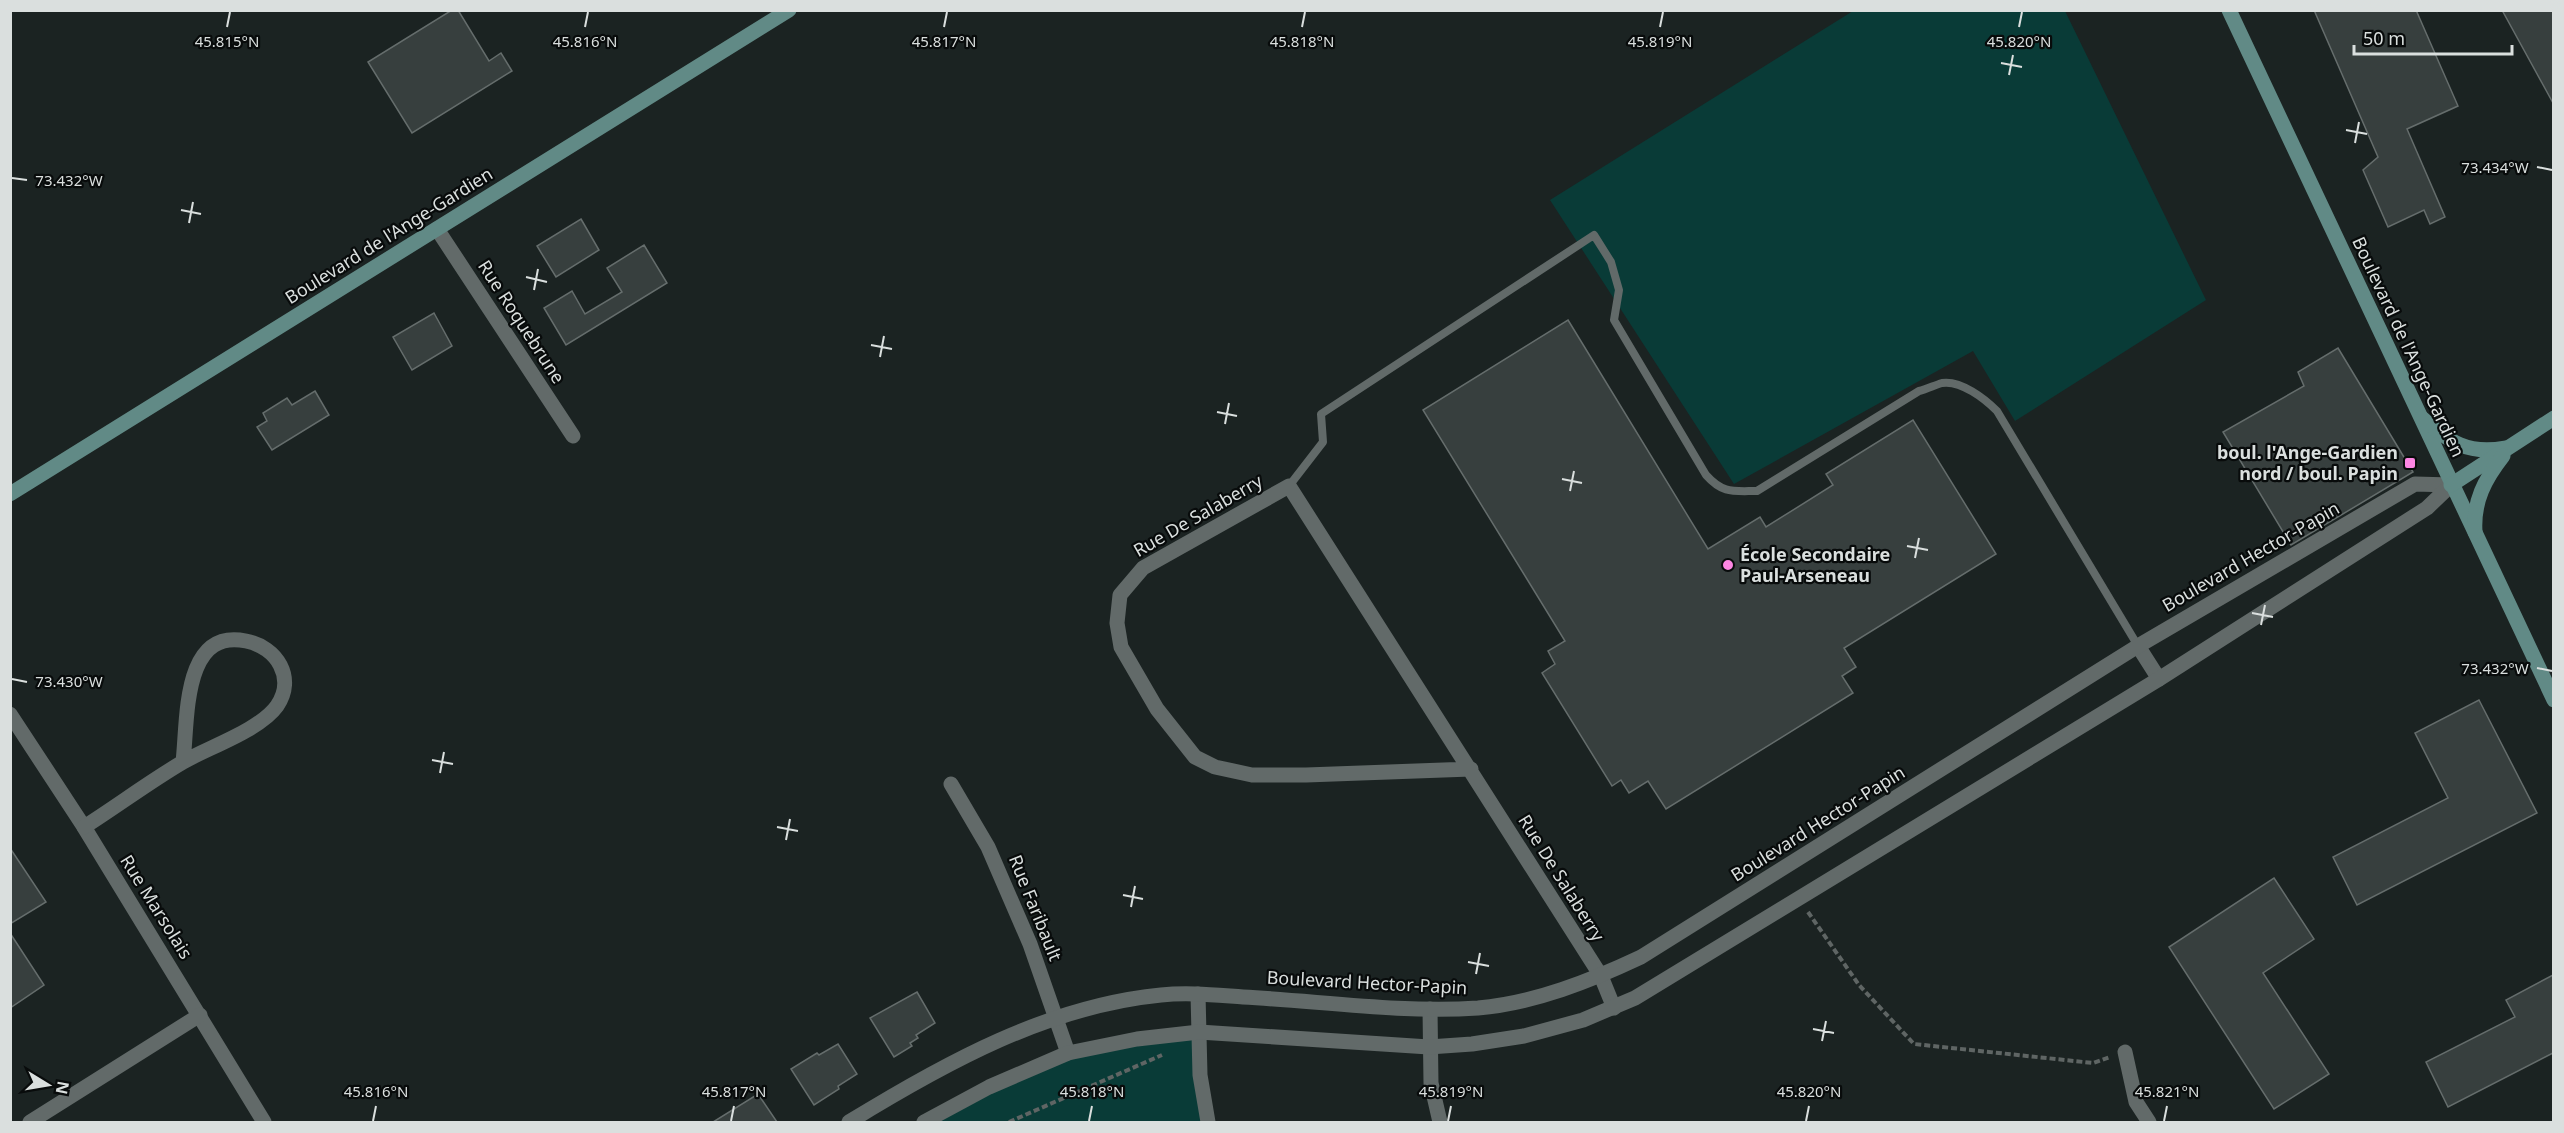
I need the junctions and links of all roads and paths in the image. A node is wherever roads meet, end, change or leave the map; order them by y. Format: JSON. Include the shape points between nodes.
{"nodes":[{"id":1,"x":789,"y":10,"type":"edge"},
{"id":2,"x":2229,"y":10,"type":"edge"},
{"id":3,"x":437,"y":229,"type":"junction"},
{"id":4,"x":2418,"y":414,"type":"junction"},
{"id":5,"x":2553,"y":418,"type":"edge"},
{"id":6,"x":573,"y":436,"type":"dead end"},
{"id":7,"x":2511,"y":446,"type":"junction"},
{"id":8,"x":2451,"y":485,"type":"junction"},
{"id":9,"x":1289,"y":486,"type":"junction"},
{"id":10,"x":10,"y":494,"type":"edge"},
{"id":11,"x":2475,"y":536,"type":"junction"},
{"id":12,"x":2138,"y":646,"type":"junction"},
{"id":13,"x":2159,"y":679,"type":"junction"},
{"id":14,"x":2553,"y":700,"type":"edge"},
{"id":15,"x":10,"y":714,"type":"edge"},
{"id":16,"x":183,"y":762,"type":"junction"},
{"id":17,"x":1470,"y":769,"type":"junction"},
{"id":18,"x":951,"y":784,"type":"dead end"},
{"id":19,"x":84,"y":827,"type":"junction"},
{"id":20,"x":1801,"y":897,"type":"junction"},
{"id":21,"x":1600,"y":976,"type":"junction"},
{"id":22,"x":1198,"y":994,"type":"junction"},
{"id":23,"x":1614,"y":1008,"type":"junction"},
{"id":24,"x":1430,"y":1009,"type":"junction"},
{"id":25,"x":200,"y":1015,"type":"junction"},
{"id":26,"x":1057,"y":1018,"type":"junction"},
{"id":27,"x":1199,"y":1032,"type":"junction"},
{"id":28,"x":1429,"y":1047,"type":"junction"},
{"id":29,"x":2125,"y":1052,"type":"joint"},
{"id":30,"x":1068,"y":1053,"type":"junction"},
{"id":31,"x":1166,"y":1053,"type":"dead end"},
{"id":32,"x":30,"y":1122,"type":"edge"},
{"id":33,"x":264,"y":1122,"type":"edge"},
{"id":34,"x":849,"y":1122,"type":"edge"},
{"id":35,"x":924,"y":1122,"type":"edge"},
{"id":36,"x":1009,"y":1122,"type":"edge"},
{"id":37,"x":1208,"y":1122,"type":"edge"},
{"id":38,"x":1440,"y":1122,"type":"edge"},
{"id":39,"x":2149,"y":1122,"type":"edge"}],
"edges":[{"from":1,"to":3,"type":"main road","name":"Boulevard de l'Ange-Gardien"},
{"from":2,"to":4,"type":"main road","name":"Boulevard de l'Ange-Gardien"},
{"from":3,"to":6,"type":"street","name":"Rue Roquebrune"},
{"from":3,"to":10,"type":"main road","name":"Boulevard de l'Ange-Gardien"},
{"from":4,"to":7,"type":"main road","via":[[2446,438],[2461,445],[2487,451]]},
{"from":4,"to":8,"type":"main road","name":"Boulevard de l'Ange-Gardien"},
{"from":5,"to":7,"type":"main road"},
{"from":7,"to":8,"type":"main road"},
{"from":7,"to":11,"type":"main road","via":[[2478,495]]},
{"from":8,"to":11,"type":"main road","name":"Boulevard de l'Ange-Gardien"},
{"from":8,"to":12,"type":"street","name":"Boulevard Hector-Papin","via":[[2415,484]]},
{"from":8,"to":13,"type":"street","via":[[2427,508]]},
{"from":9,"to":12,"type":"lane","via":[[1323,442],[1321,414],[1594,235],[1611,262],[1618,290],[1614,320],[1716,487],[1757,491],[1919,392],[1944,383],[1964,388],[1982,395],[1997,411]]},
{"from":9,"to":17,"type":"street","name":"Rue De Salaberry"},
{"from":9,"to":17,"type":"street","name":"Rue De Salaberry","via":[[1143,568],[1120,595],[1117,623],[1121,647],[1157,709],[1195,757],[1215,767],[1252,775]]},
{"from":11,"to":14,"type":"main road","name":"Boulevard de l'Ange-Gardien"},
{"from":12,"to":13,"type":"street"},
{"from":12,"to":21,"type":"street","name":"Boulevard Hector-Papin","via":[[1651,951]]},
{"from":13,"to":20,"type":"street"},
{"from":15,"to":19,"type":"street","name":"Rue Marsolais"},
{"from":16,"to":16,"type":"street","via":[[245,731],[276,707],[284,690],[284,671],[264,647],[231,639],[216,642],[204,652],[192,681]]},
{"from":16,"to":19,"type":"street"},
{"from":17,"to":21,"type":"street","name":"Rue De Salaberry"},
{"from":18,"to":26,"type":"street","name":"Rue Faribault","via":[[988,848]]},
{"from":19,"to":25,"type":"street","name":"Rue Marsolais"},
{"from":20,"to":23,"type":"street"},
{"from":20,"to":29,"type":"path","via":[[1859,985],[1914,1044],[2092,1063]]},
{"from":21,"to":23,"type":"street","name":"Rue De Salaberry"},
{"from":21,"to":24,"type":"street","name":"Boulevard Hector-Papin","via":[[1527,1001],[1479,1008]]},
{"from":22,"to":24,"type":"street","name":"Boulevard Hector-Papin"},
{"from":22,"to":26,"type":"street","name":"Boulevard Hector-Papin","via":[[1140,998]]},
{"from":22,"to":27,"type":"street"},
{"from":23,"to":28,"type":"street","via":[[1524,1036]]},
{"from":24,"to":28,"type":"street"},
{"from":25,"to":32,"type":"street"},
{"from":25,"to":33,"type":"street","name":"Rue Marsolais"},
{"from":26,"to":30,"type":"street","name":"Rue Faribault"},
{"from":26,"to":34,"type":"street","name":"Boulevard Hector-Papin","via":[[961,1058]]},
{"from":27,"to":28,"type":"street"},
{"from":27,"to":30,"type":"street"},
{"from":27,"to":37,"type":"street","via":[[1200,1076]]},
{"from":28,"to":38,"type":"street","via":[[1431,1083]]},
{"from":29,"to":39,"type":"street","via":[[2136,1102]]},
{"from":30,"to":35,"type":"street","via":[[989,1087]]},
{"from":31,"to":36,"type":"path"}]}
